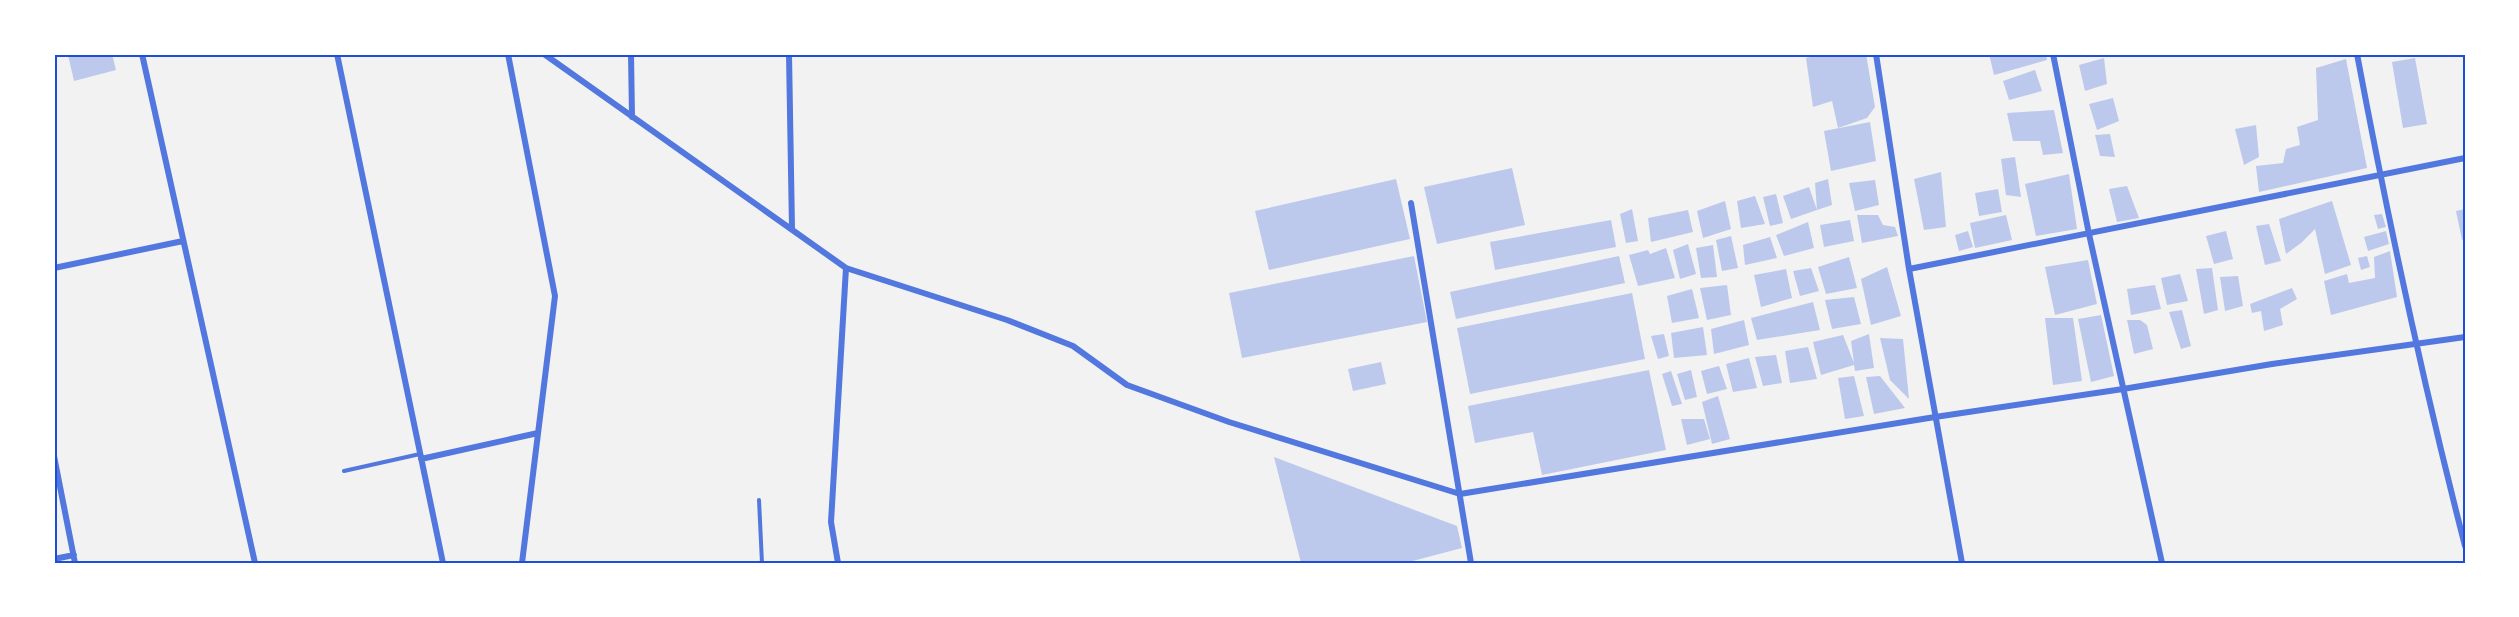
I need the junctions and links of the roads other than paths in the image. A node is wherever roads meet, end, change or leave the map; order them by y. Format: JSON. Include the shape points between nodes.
{"nodes":[{"id":1,"x":142,"y":54,"type":"edge"},
{"id":2,"x":337,"y":54,"type":"edge"},
{"id":3,"x":508,"y":54,"type":"edge"},
{"id":4,"x":544,"y":54,"type":"edge"},
{"id":5,"x":631,"y":54,"type":"edge"},
{"id":6,"x":789,"y":54,"type":"edge"},
{"id":7,"x":1876,"y":54,"type":"edge"},
{"id":8,"x":2053,"y":54,"type":"edge"},
{"id":9,"x":2357,"y":54,"type":"edge"},
{"id":10,"x":632,"y":117,"type":"junction"},
{"id":11,"x":2465,"y":158,"type":"edge"},
{"id":12,"x":2379,"y":175,"type":"junction"},
{"id":13,"x":1411,"y":203,"type":"dead end"},
{"id":14,"x":792,"y":229,"type":"junction"},
{"id":15,"x":2089,"y":234,"type":"junction"},
{"id":16,"x":183,"y":241,"type":"junction"},
{"id":17,"x":54,"y":268,"type":"edge"},
{"id":18,"x":846,"y":268,"type":"junction"},
{"id":19,"x":1910,"y":269,"type":"junction"},
{"id":20,"x":2465,"y":337,"type":"edge"},
{"id":21,"x":2416,"y":343,"type":"junction"},
{"id":22,"x":2123,"y":389,"type":"junction"},
{"id":23,"x":1935,"y":417,"type":"junction"},
{"id":24,"x":538,"y":432,"type":"junction"},
{"id":25,"x":54,"y":456,"type":"edge"},
{"id":26,"x":421,"y":456,"type":"junction"},
{"id":27,"x":344,"y":471,"type":"dead end"},
{"id":28,"x":1460,"y":494,"type":"junction"},
{"id":29,"x":759,"y":500,"type":"dead end"},
{"id":30,"x":2465,"y":546,"type":"edge"},
{"id":31,"x":74,"y":555,"type":"junction"},
{"id":32,"x":54,"y":559,"type":"edge"},
{"id":33,"x":75,"y":563,"type":"edge"},
{"id":34,"x":255,"y":563,"type":"edge"},
{"id":35,"x":443,"y":563,"type":"edge"},
{"id":36,"x":522,"y":563,"type":"edge"},
{"id":37,"x":762,"y":563,"type":"edge"},
{"id":38,"x":838,"y":563,"type":"edge"},
{"id":39,"x":1471,"y":563,"type":"edge"},
{"id":40,"x":1962,"y":563,"type":"edge"},
{"id":41,"x":2162,"y":563,"type":"edge"}],
"edges":[{"from":1,"to":16,"type":"street"},
{"from":2,"to":26,"type":"street"},
{"from":3,"to":24,"type":"street","via":[[555,296]]},
{"from":4,"to":10,"type":"street"},
{"from":5,"to":10,"type":"street"},
{"from":6,"to":14,"type":"street"},
{"from":7,"to":19,"type":"street"},
{"from":8,"to":15,"type":"street"},
{"from":9,"to":12,"type":"street"},
{"from":10,"to":14,"type":"street"},
{"from":11,"to":12,"type":"street"},
{"from":12,"to":15,"type":"street"},
{"from":12,"to":21,"type":"street"},
{"from":13,"to":28,"type":"street"},
{"from":14,"to":18,"type":"street"},
{"from":15,"to":19,"type":"street"},
{"from":15,"to":22,"type":"street"},
{"from":16,"to":17,"type":"street"},
{"from":16,"to":34,"type":"street"},
{"from":18,"to":28,"type":"street","via":[[1007,320],[1072,346],[1127,385],[1228,422]]},
{"from":18,"to":38,"type":"street","via":[[831,522]]},
{"from":19,"to":23,"type":"street"},
{"from":20,"to":21,"type":"street"},
{"from":21,"to":22,"type":"street"},
{"from":21,"to":30,"type":"street"},
{"from":22,"to":23,"type":"street"},
{"from":22,"to":41,"type":"street"},
{"from":23,"to":28,"type":"street"},
{"from":23,"to":40,"type":"street"},
{"from":24,"to":26,"type":"street"},
{"from":24,"to":36,"type":"street"},
{"from":25,"to":31,"type":"street"},
{"from":26,"to":27,"type":"lane"},
{"from":26,"to":35,"type":"street"},
{"from":28,"to":39,"type":"street"},
{"from":29,"to":37,"type":"lane"},
{"from":31,"to":32,"type":"street"},
{"from":31,"to":33,"type":"street"}]}
